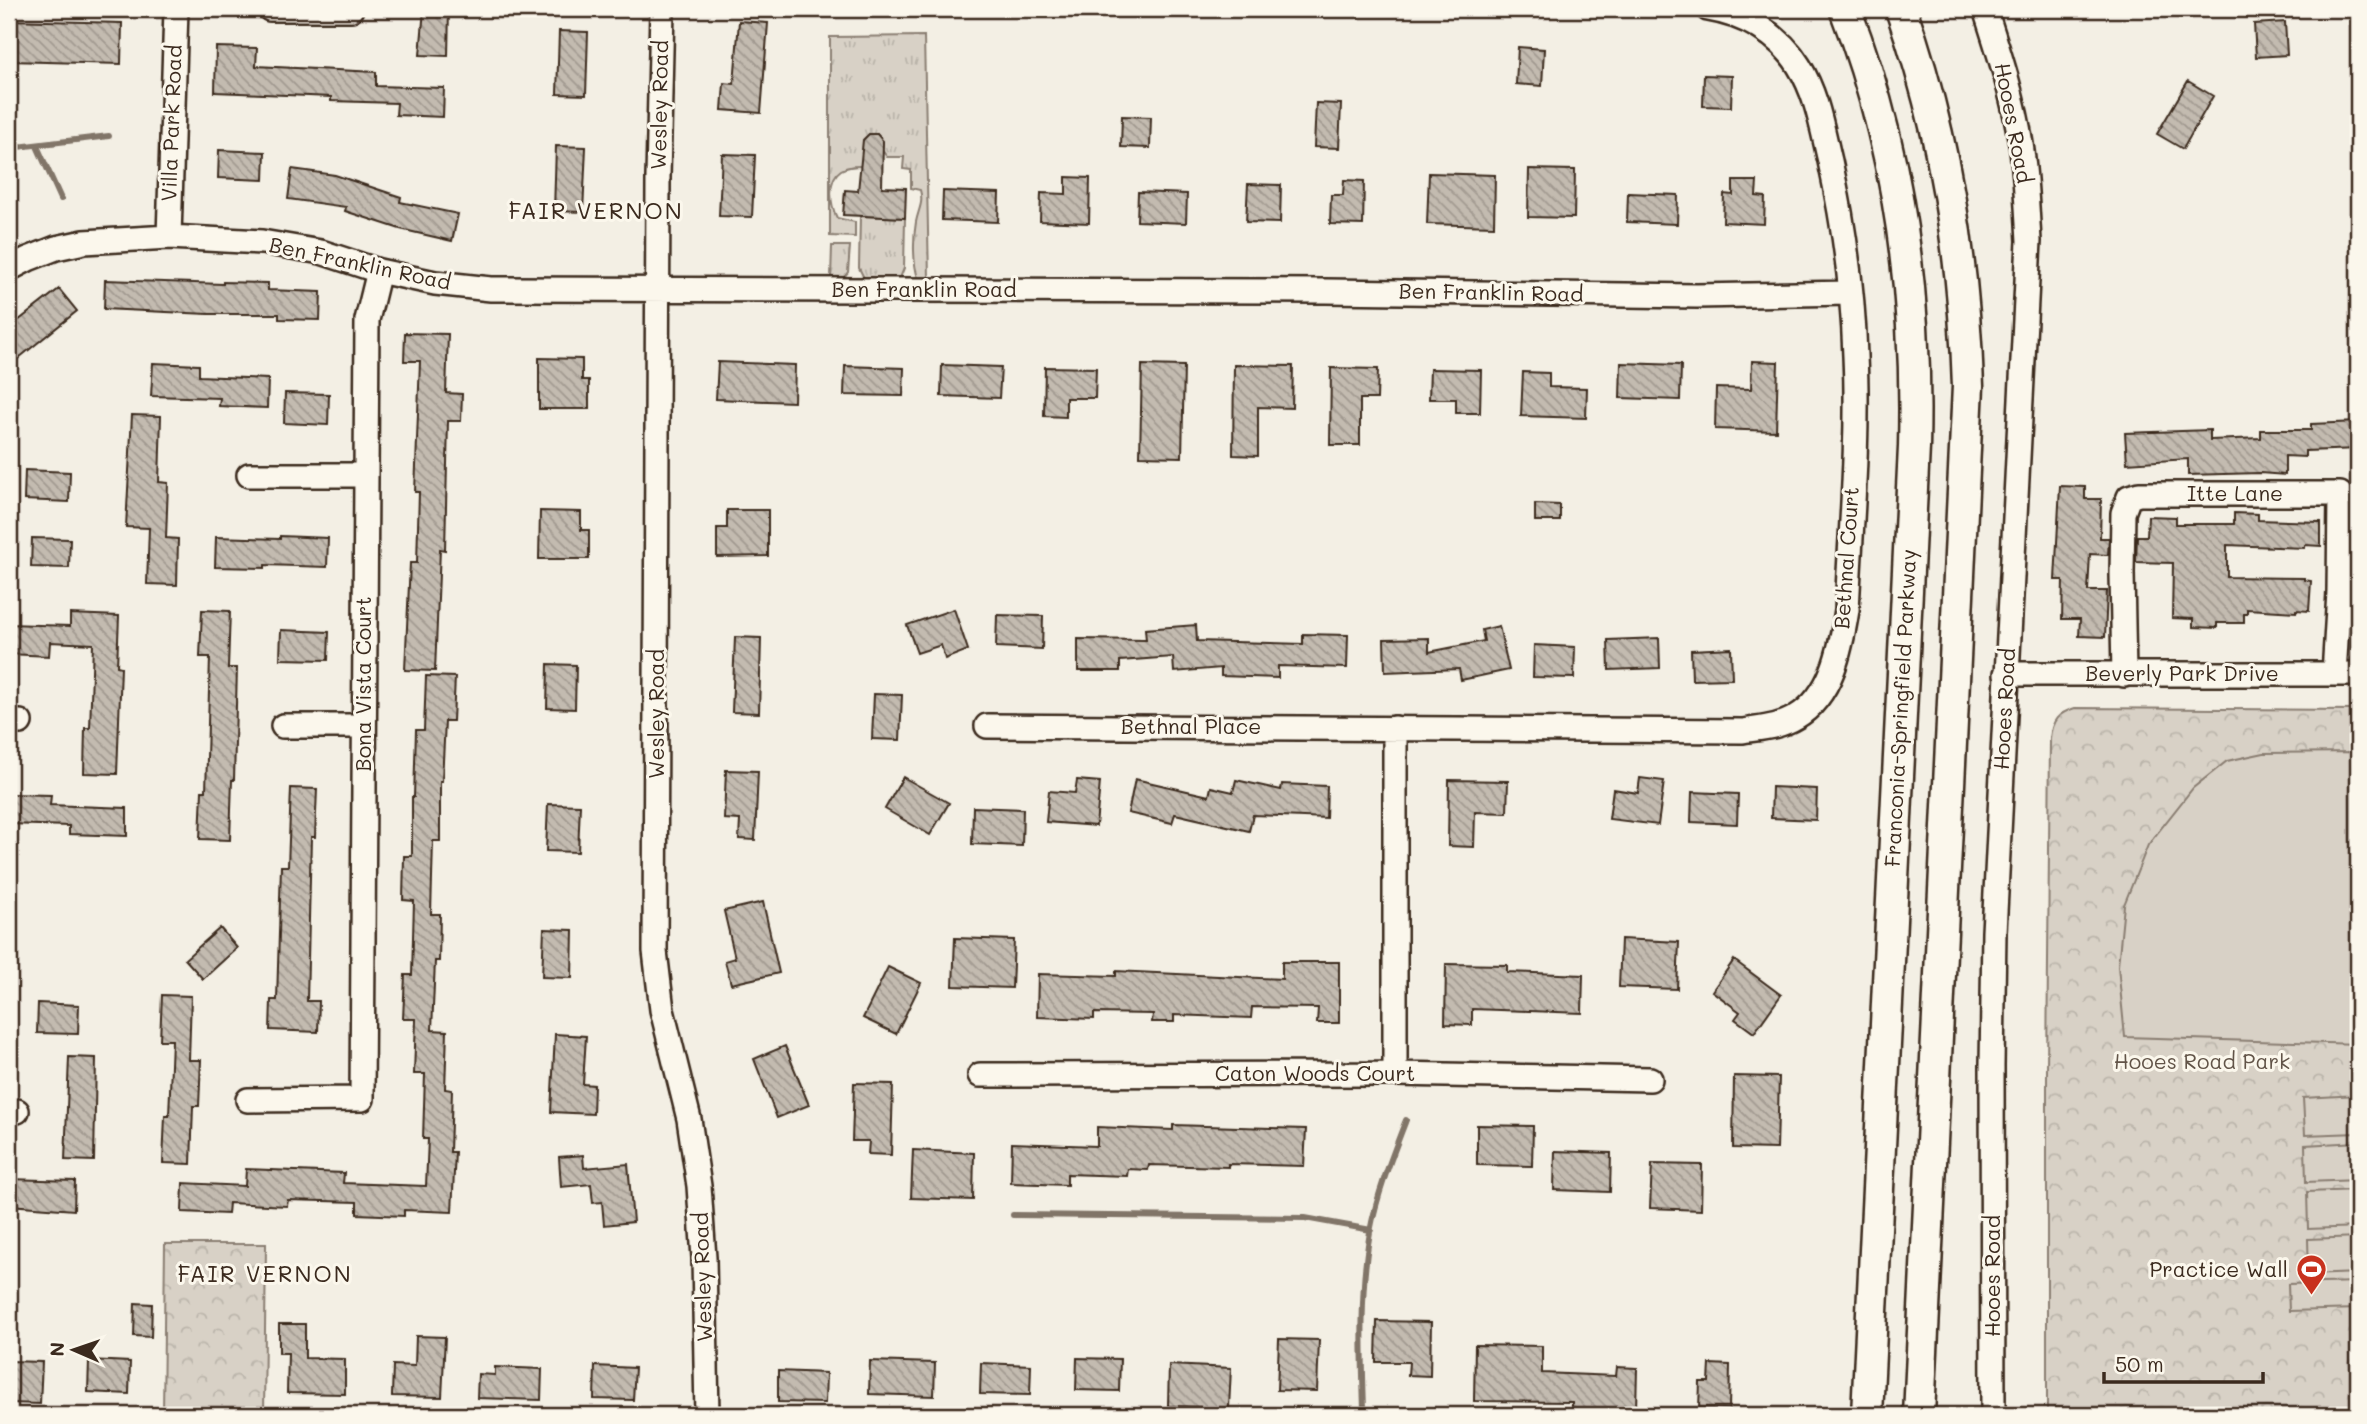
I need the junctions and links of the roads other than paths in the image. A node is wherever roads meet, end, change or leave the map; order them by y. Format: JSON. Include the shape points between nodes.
{"nodes":[{"id":1,"x":176,"y":9,"type":"edge"},
{"id":2,"x":270,"y":9,"type":"edge"},
{"id":3,"x":351,"y":9,"type":"edge"},
{"id":4,"x":662,"y":9,"type":"edge"},
{"id":5,"x":1708,"y":9,"type":"edge"},
{"id":6,"x":1845,"y":9,"type":"edge"},
{"id":7,"x":1900,"y":9,"type":"edge"},
{"id":8,"x":1985,"y":9,"type":"edge"},
{"id":9,"x":169,"y":237,"type":"junction"},
{"id":10,"x":9,"y":269,"type":"edge"},
{"id":11,"x":379,"y":271,"type":"junction"},
{"id":12,"x":658,"y":289,"type":"junction"},
{"id":13,"x":1850,"y":293,"type":"junction"},
{"id":14,"x":249,"y":475,"type":"dead end"},
{"id":15,"x":365,"y":475,"type":"junction"},
{"id":16,"x":2006,"y":674,"type":"junction"},
{"id":17,"x":2334,"y":674,"type":"junction"},
{"id":18,"x":2358,"y":674,"type":"edge"},
{"id":19,"x":2124,"y":675,"type":"junction"},
{"id":20,"x":283,"y":726,"type":"dead end"},
{"id":21,"x":364,"y":726,"type":"junction"},
{"id":22,"x":986,"y":726,"type":"dead end"},
{"id":23,"x":1395,"y":728,"type":"junction"},
{"id":24,"x":1623,"y":729,"type":"joint"},
{"id":25,"x":1395,"y":1074,"type":"junction"},
{"id":26,"x":980,"y":1075,"type":"dead end"},
{"id":27,"x":1650,"y":1079,"type":"dead end"},
{"id":28,"x":248,"y":1100,"type":"dead end"},
{"id":29,"x":707,"y":1415,"type":"edge"},
{"id":30,"x":1867,"y":1415,"type":"edge"},
{"id":31,"x":1919,"y":1415,"type":"edge"},
{"id":32,"x":1993,"y":1415,"type":"edge"}],
"edges":[{"from":1,"to":9,"type":"street","name":"Villa Park Road"},
{"from":2,"to":3,"type":"street"},
{"from":4,"to":12,"type":"street","name":"Wesley Road"},
{"from":5,"to":13,"type":"street","name":"Bethnal Court","via":[[1762,28],[1792,56],[1810,86],[1842,214]]},
{"from":6,"to":30,"type":"main road","name":"Franconia-Springfield Parkway","via":[[1877,106],[1902,219],[1916,372]]},
{"from":7,"to":31,"type":"main road","via":[[1924,79],[1950,195],[1961,272],[1968,386]]},
{"from":8,"to":16,"type":"street","name":"Hooes Road","via":[[2021,143],[2028,229]]},
{"from":9,"to":10,"type":"street","name":"Ben Franklin Road","via":[[84,242],[56,248]]},
{"from":9,"to":11,"type":"street","name":"Ben Franklin Road","via":[[262,242],[321,252]]},
{"from":11,"to":12,"type":"street","name":"Ben Franklin Road","via":[[491,289]]},
{"from":11,"to":15,"type":"street","name":"Bona Vista Court","via":[[367,320]]},
{"from":12,"to":13,"type":"street","name":"Ben Franklin Road","via":[[1697,296]]},
{"from":12,"to":29,"type":"street","name":"Wesley Road","via":[[656,951],[662,1010],[689,1119],[699,1186]]},
{"from":13,"to":24,"type":"street","name":"Bethnal Court","via":[[1856,400],[1847,610],[1835,664],[1822,691],[1796,717],[1772,727],[1743,731]]},
{"from":14,"to":15,"type":"street"},
{"from":15,"to":21,"type":"street","name":"Bona Vista Court"},
{"from":16,"to":19,"type":"street","name":"Beverly Park Drive"},
{"from":16,"to":32,"type":"street","name":"Hooes Road","via":[[1994,932]]},
{"from":17,"to":18,"type":"street","name":"Beverly Park Drive"},
{"from":17,"to":19,"type":"street","name":"Beverly Park Drive"},
{"from":17,"to":19,"type":"street","name":"Itte Lane","via":[[2340,494],[2139,494],[2129,498],[2123,513]]},
{"from":20,"to":21,"type":"street"},
{"from":21,"to":28,"type":"street","name":"Bona Vista Court","via":[[362,1099]]},
{"from":22,"to":23,"type":"street","name":"Bethnal Place"},
{"from":23,"to":24,"type":"street","name":"Bethnal Place"},
{"from":23,"to":25,"type":"street"},
{"from":25,"to":26,"type":"street","name":"Caton Woods Court"},
{"from":25,"to":27,"type":"street","name":"Caton Woods Court"}]}
